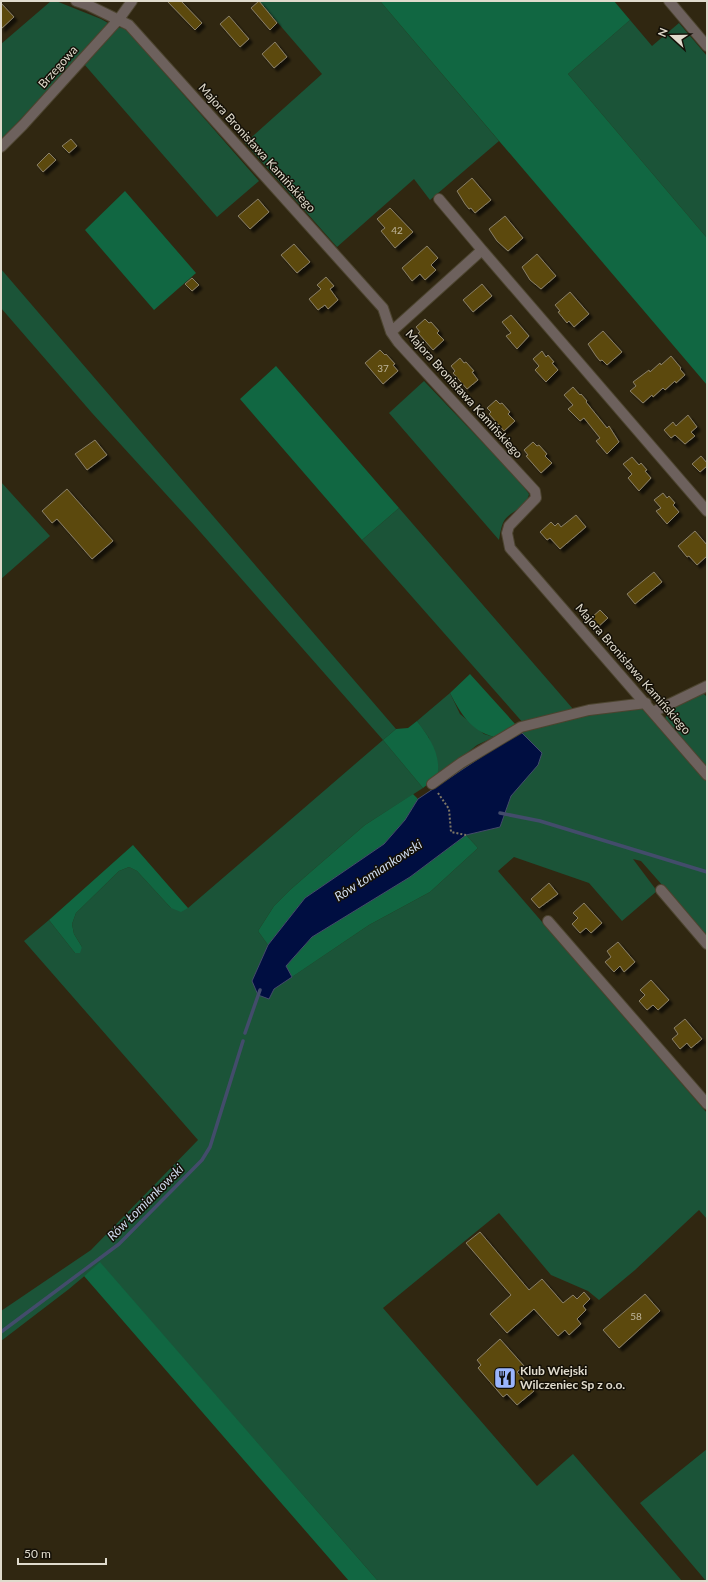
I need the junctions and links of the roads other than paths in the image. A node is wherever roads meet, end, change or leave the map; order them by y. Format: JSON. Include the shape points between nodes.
{"nodes":[{"id":1,"x":76,"y":1,"type":"edge"},
{"id":2,"x":132,"y":1,"type":"edge"},
{"id":3,"x":669,"y":1,"type":"edge"},
{"id":4,"x":119,"y":19,"type":"junction"},
{"id":5,"x":707,"y":46,"type":"edge"},
{"id":6,"x":1,"y":147,"type":"edge"},
{"id":7,"x":439,"y":199,"type":"dead end"},
{"id":8,"x":482,"y":250,"type":"junction"},
{"id":9,"x":391,"y":332,"type":"junction"},
{"id":10,"x":707,"y":511,"type":"edge"},
{"id":11,"x":707,"y":686,"type":"edge"},
{"id":12,"x":646,"y":703,"type":"junction"},
{"id":13,"x":653,"y":712,"type":"junction"},
{"id":14,"x":707,"y":775,"type":"edge"},
{"id":15,"x":432,"y":784,"type":"road end"},
{"id":16,"x":662,"y":890,"type":"dead end"},
{"id":17,"x":548,"y":921,"type":"dead end"},
{"id":18,"x":707,"y":944,"type":"edge"},
{"id":19,"x":707,"y":1104,"type":"edge"}],
"edges":[{"from":1,"to":4,"type":"street","name":"Majora Bronisława Kamińskiego"},
{"from":2,"to":4,"type":"street","name":"Brzegowa"},
{"from":3,"to":5,"type":"street"},
{"from":4,"to":6,"type":"street","name":"Brzegowa"},
{"from":4,"to":9,"type":"street","name":"Majora Bronisława Kamińskiego","via":[[129,25],[383,308]]},
{"from":7,"to":8,"type":"street"},
{"from":8,"to":9,"type":"street"},
{"from":8,"to":10,"type":"street"},
{"from":9,"to":12,"type":"street","name":"Majora Bronisława Kamińskiego","via":[[535,491],[536,498],[510,526],[507,533],[510,548]]},
{"from":11,"to":13,"type":"street"},
{"from":12,"to":13,"type":"street","name":"Majora Bronisława Kamińskiego"},
{"from":12,"to":15,"type":"street","via":[[589,710],[521,727],[461,763]]},
{"from":13,"to":14,"type":"street","name":"Majora Bronisława Kamińskiego"},
{"from":16,"to":18,"type":"street"},
{"from":17,"to":19,"type":"street"}]}
